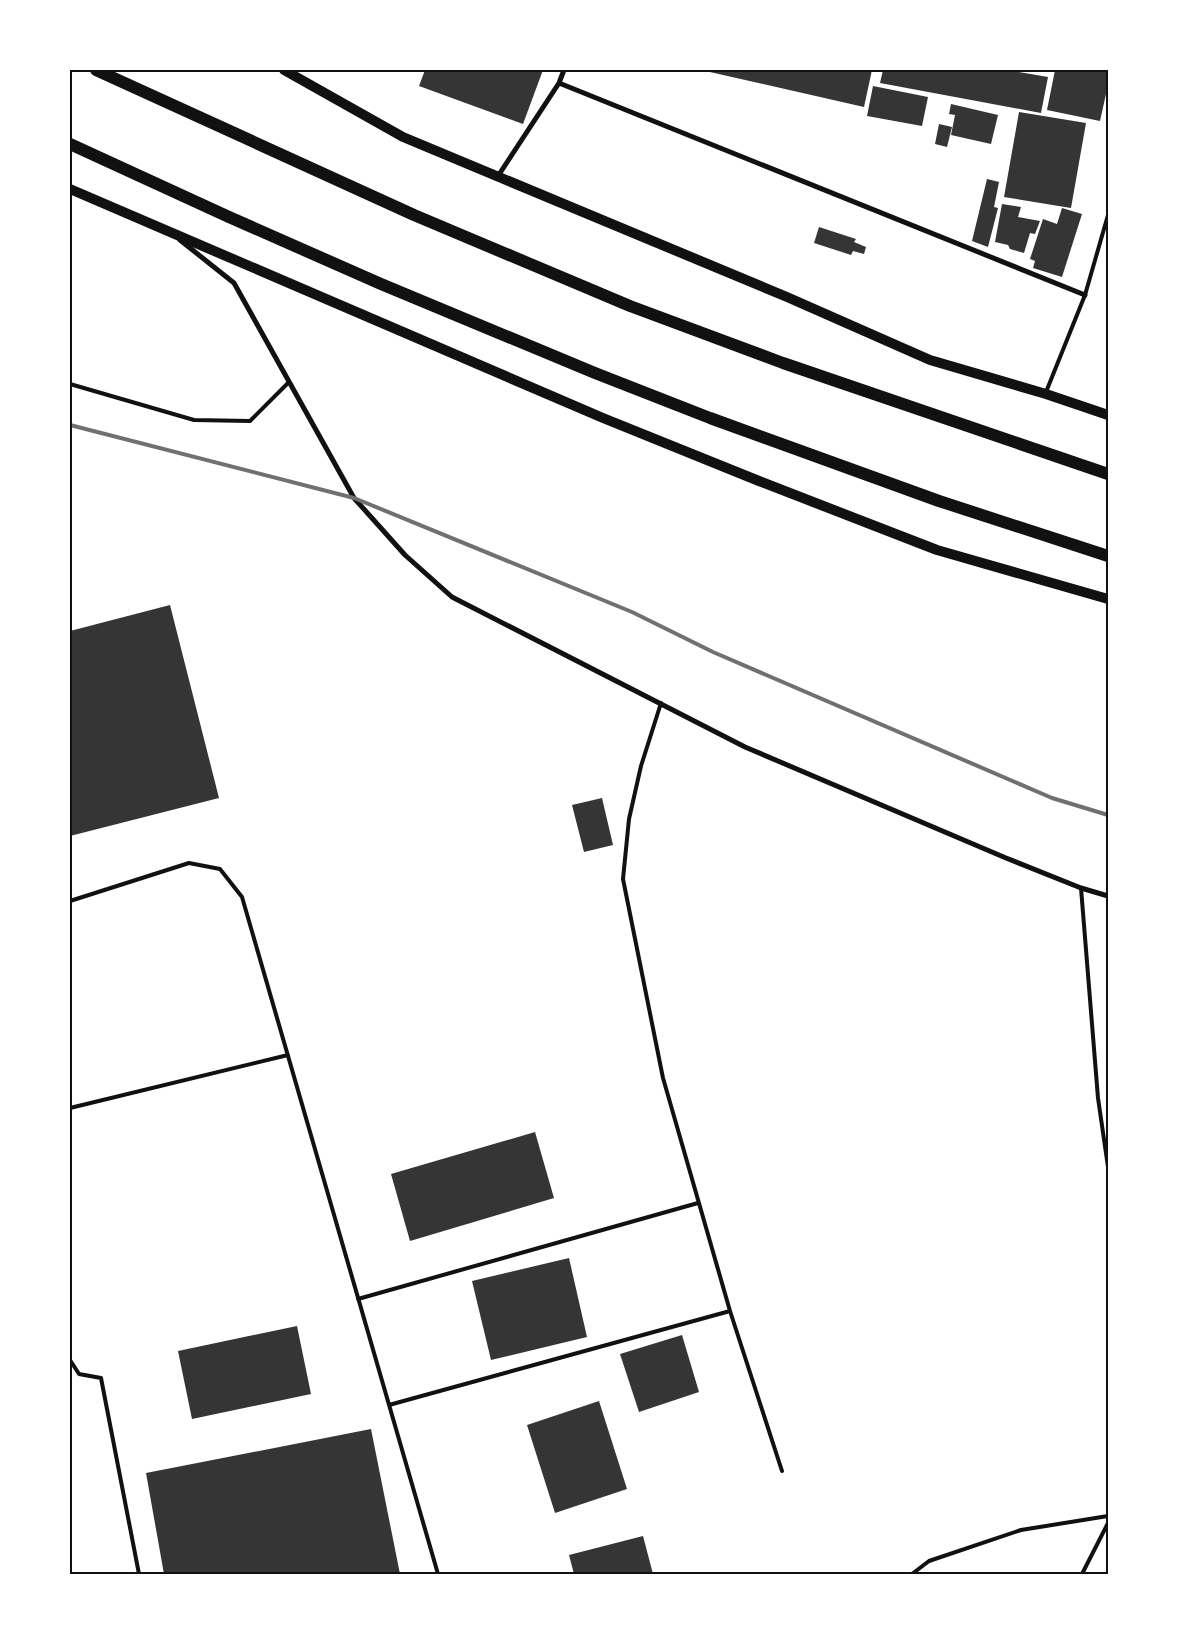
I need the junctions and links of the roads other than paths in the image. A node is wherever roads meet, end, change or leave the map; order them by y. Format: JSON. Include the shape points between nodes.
{"nodes":[{"id":1,"x":96,"y":70,"type":"edge"},
{"id":2,"x":284,"y":70,"type":"edge"},
{"id":3,"x":564,"y":70,"type":"edge"},
{"id":4,"x":559,"y":83,"type":"junction"},
{"id":5,"x":70,"y":144,"type":"edge"},
{"id":6,"x":498,"y":176,"type":"junction"},
{"id":7,"x":70,"y":189,"type":"edge"},
{"id":8,"x":1108,"y":215,"type":"edge"},
{"id":9,"x":173,"y":234,"type":"junction"},
{"id":10,"x":1085,"y":295,"type":"junction"},
{"id":11,"x":289,"y":382,"type":"junction"},
{"id":12,"x":70,"y":384,"type":"edge"},
{"id":13,"x":1046,"y":394,"type":"junction"},
{"id":14,"x":1108,"y":415,"type":"edge"},
{"id":15,"x":1108,"y":474,"type":"edge"},
{"id":16,"x":1108,"y":556,"type":"edge"},
{"id":17,"x":1108,"y":599,"type":"edge"},
{"id":18,"x":661,"y":704,"type":"junction"},
{"id":19,"x":1082,"y":888,"type":"junction"},
{"id":20,"x":1108,"y":896,"type":"edge"},
{"id":21,"x":70,"y":901,"type":"edge"},
{"id":22,"x":288,"y":1055,"type":"junction"},
{"id":23,"x":70,"y":1108,"type":"edge"},
{"id":24,"x":1108,"y":1167,"type":"edge"},
{"id":25,"x":698,"y":1203,"type":"junction"},
{"id":26,"x":358,"y":1299,"type":"junction"},
{"id":27,"x":730,"y":1311,"type":"junction"},
{"id":28,"x":70,"y":1360,"type":"edge"},
{"id":29,"x":389,"y":1405,"type":"junction"},
{"id":30,"x":782,"y":1471,"type":"dead end"},
{"id":31,"x":1108,"y":1516,"type":"edge"},
{"id":32,"x":1108,"y":1523,"type":"edge"},
{"id":33,"x":139,"y":1574,"type":"edge"},
{"id":34,"x":438,"y":1574,"type":"edge"},
{"id":35,"x":912,"y":1574,"type":"edge"},
{"id":36,"x":1082,"y":1574,"type":"edge"}],
"edges":[{"from":1,"to":15,"type":"main road","via":[[414,215],[630,306],[793,366]]},
{"from":2,"to":6,"type":"main road","via":[[403,137]]},
{"from":3,"to":4,"type":"street"},
{"from":4,"to":6,"type":"street"},
{"from":4,"to":10,"type":"street"},
{"from":5,"to":16,"type":"main road","via":[[372,280],[612,380],[939,501]]},
{"from":6,"to":13,"type":"main road","via":[[930,360]]},
{"from":7,"to":9,"type":"main road"},
{"from":8,"to":10,"type":"lane"},
{"from":9,"to":11,"type":"street","via":[[234,283]]},
{"from":9,"to":17,"type":"main road","via":[[603,418],[919,543]]},
{"from":10,"to":13,"type":"lane"},
{"from":11,"to":12,"type":"lane","via":[[250,421],[194,420]]},
{"from":11,"to":18,"type":"street","via":[[354,498],[405,555],[452,597]]},
{"from":13,"to":14,"type":"main road"},
{"from":18,"to":19,"type":"street","via":[[745,747]]},
{"from":18,"to":25,"type":"lane","via":[[641,766],[629,819],[623,879],[663,1078]]},
{"from":19,"to":20,"type":"street"},
{"from":19,"to":24,"type":"lane","via":[[1098,1098]]},
{"from":21,"to":22,"type":"lane","via":[[189,863],[220,869],[242,897]]},
{"from":22,"to":23,"type":"lane"},
{"from":22,"to":26,"type":"lane"},
{"from":25,"to":26,"type":"lane"},
{"from":25,"to":27,"type":"lane"},
{"from":26,"to":29,"type":"lane"},
{"from":27,"to":29,"type":"lane"},
{"from":27,"to":30,"type":"lane"},
{"from":28,"to":33,"type":"lane","via":[[79,1374],[101,1378]]},
{"from":29,"to":34,"type":"lane"},
{"from":31,"to":35,"type":"lane","via":[[1021,1530],[929,1561]]},
{"from":32,"to":36,"type":"lane"}]}
